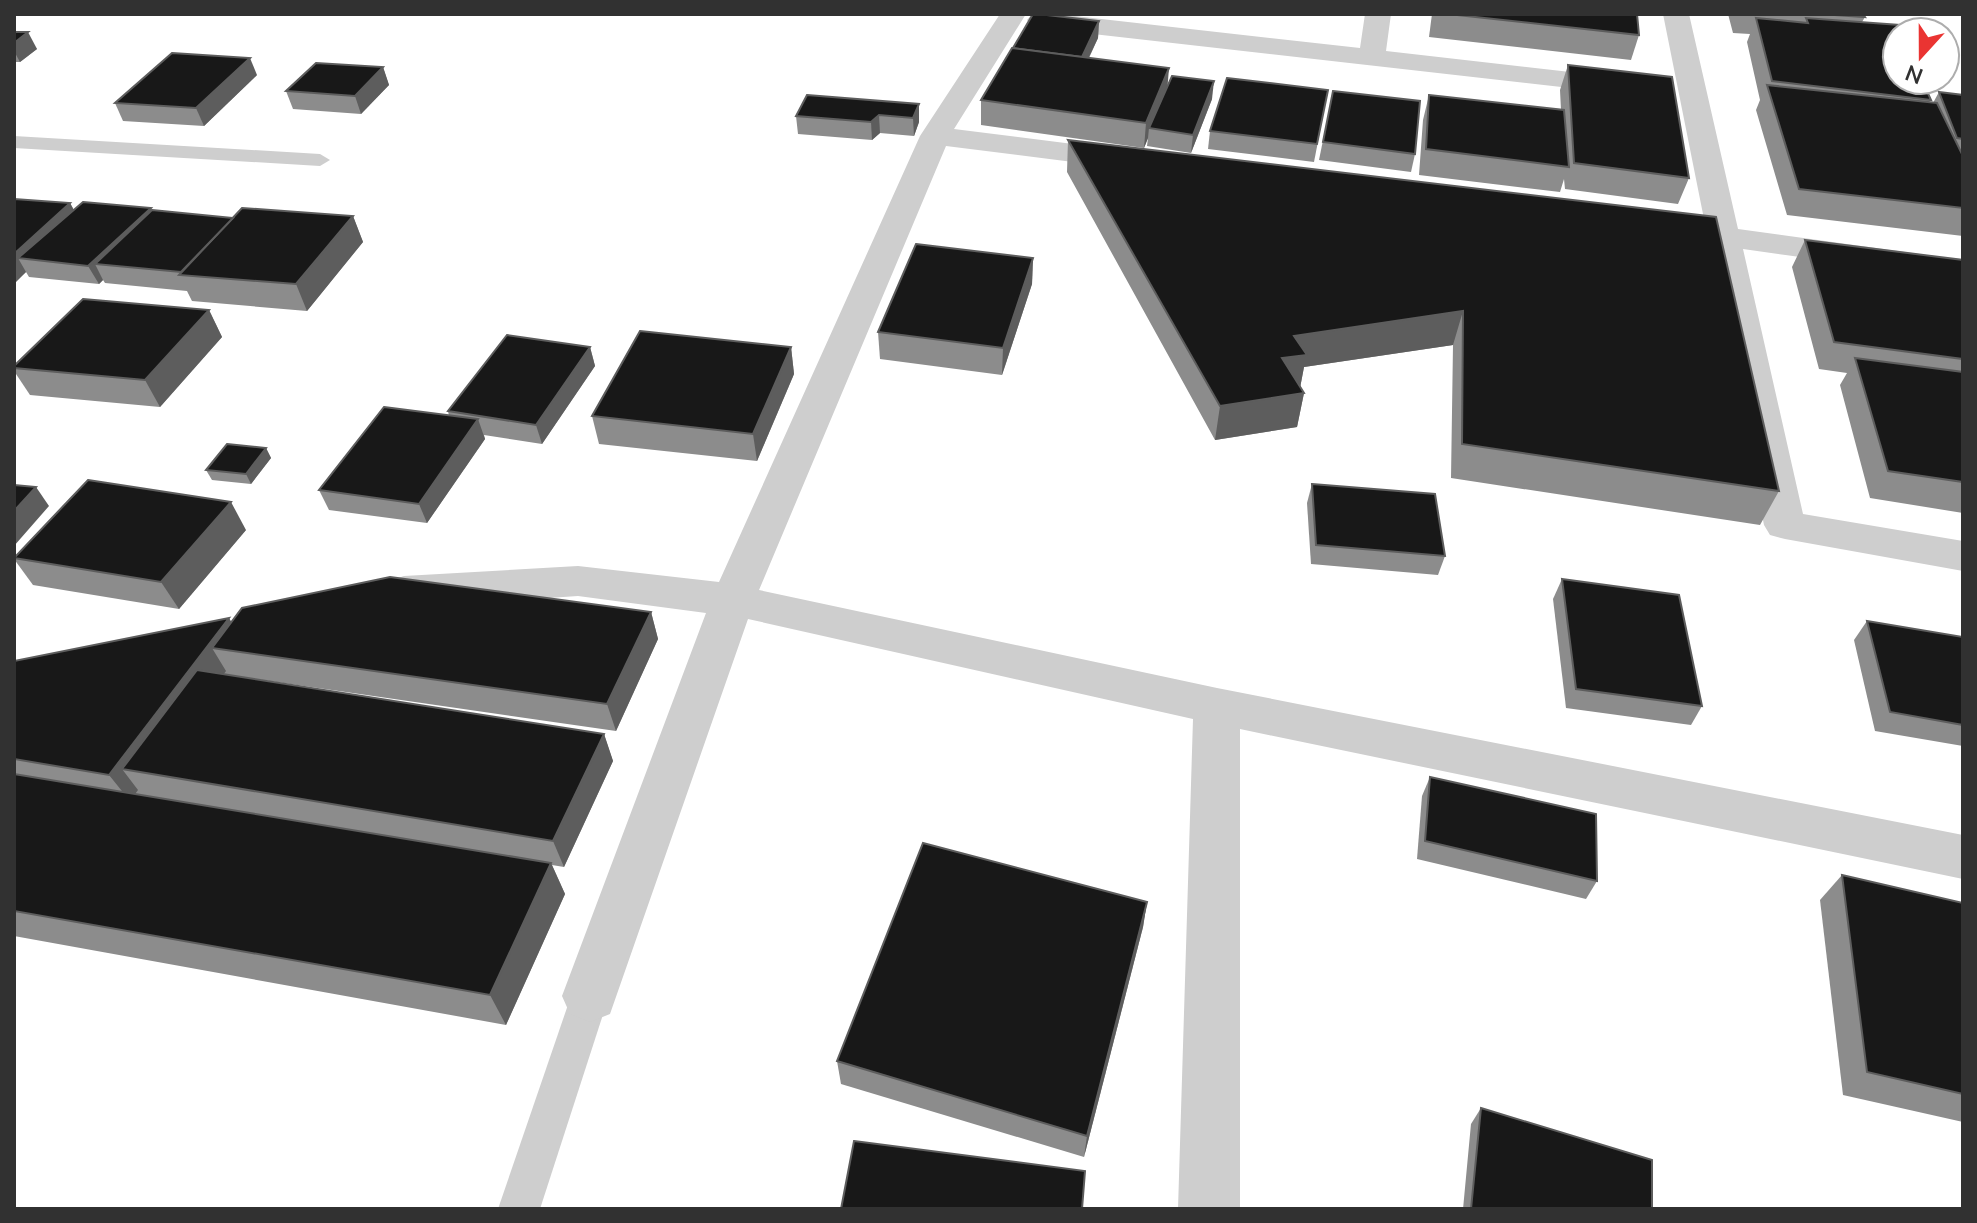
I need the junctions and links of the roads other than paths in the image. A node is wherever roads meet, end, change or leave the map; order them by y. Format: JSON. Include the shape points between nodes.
{"nodes":[{"id":1,"x":1378,"y":14,"type":"edge"},
{"id":2,"x":1676,"y":14,"type":"edge"},
{"id":3,"x":1012,"y":16,"type":"edge"},
{"id":4,"x":1372,"y":57,"type":"junction"},
{"id":5,"x":1668,"y":91,"type":"junction"},
{"id":6,"x":935,"y":136,"type":"junction"},
{"id":7,"x":14,"y":142,"type":"edge"},
{"id":8,"x":320,"y":160,"type":"dead end"},
{"id":9,"x":1156,"y":164,"type":"edge"},
{"id":10,"x":1629,"y":224,"type":"edge"},
{"id":11,"x":1724,"y":236,"type":"junction"},
{"id":12,"x":1963,"y":270,"type":"edge"},
{"id":13,"x":1963,"y":556,"type":"edge"},
{"id":14,"x":360,"y":598,"type":"edge"},
{"id":15,"x":733,"y":600,"type":"junction"},
{"id":16,"x":1217,"y":706,"type":"junction"},
{"id":17,"x":1963,"y":857,"type":"edge"},
{"id":18,"x":590,"y":996,"type":"joint"},
{"id":19,"x":519,"y":1209,"type":"edge"},
{"id":20,"x":1209,"y":1209,"type":"edge"}],
"edges":[{"from":1,"to":4,"type":"street"},
{"from":2,"to":5,"type":"street"},
{"from":3,"to":4,"type":"street"},
{"from":3,"to":6,"type":"street"},
{"from":4,"to":5,"type":"street"},
{"from":5,"to":11,"type":"street"},
{"from":6,"to":9,"type":"street"},
{"from":6,"to":15,"type":"street"},
{"from":7,"to":8,"type":"lane"},
{"from":10,"to":11,"type":"street"},
{"from":11,"to":12,"type":"street"},
{"from":11,"to":13,"type":"street","via":[[1785,525]]},
{"from":14,"to":15,"type":"street","via":[[421,589],[578,581]]},
{"from":15,"to":16,"type":"street"},
{"from":15,"to":18,"type":"street"},
{"from":16,"to":17,"type":"street"},
{"from":16,"to":20,"type":"street"},
{"from":18,"to":19,"type":"lane"}]}
